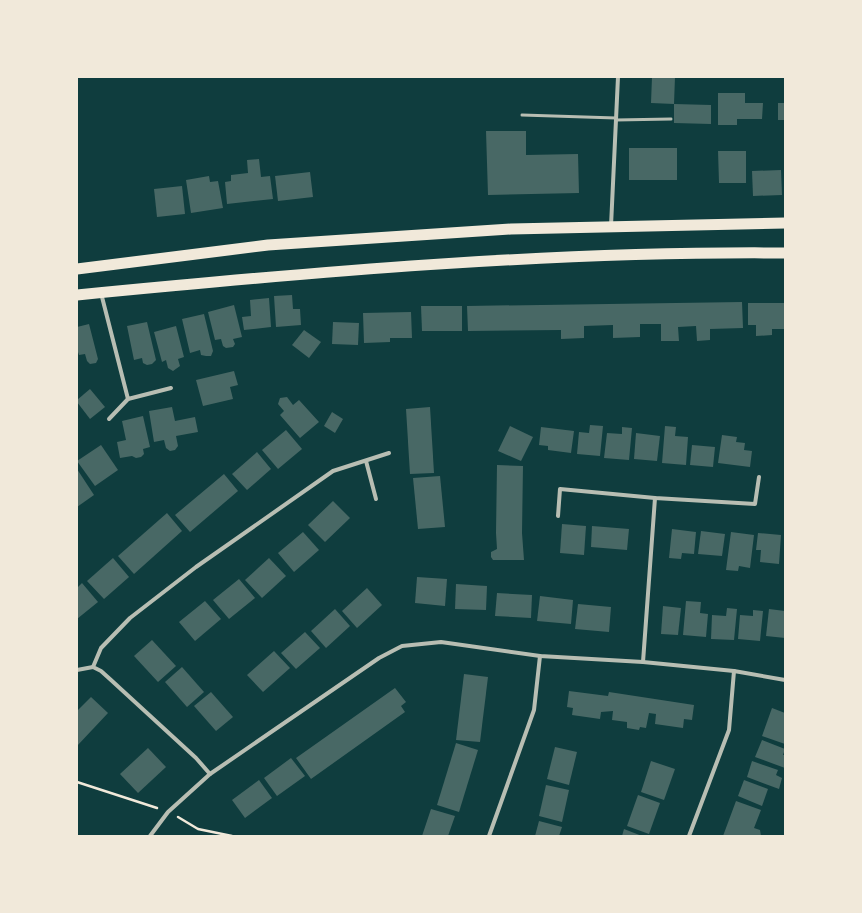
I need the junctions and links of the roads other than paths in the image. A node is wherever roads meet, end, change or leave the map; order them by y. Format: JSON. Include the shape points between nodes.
{"nodes":[{"id":1,"x":618,"y":77,"type":"edge"},
{"id":2,"x":522,"y":115,"type":"dead end"},
{"id":3,"x":616,"y":119,"type":"junction"},
{"id":4,"x":672,"y":119,"type":"dead end"},
{"id":5,"x":785,"y":223,"type":"edge"},
{"id":6,"x":611,"y":226,"type":"junction"},
{"id":7,"x":785,"y":253,"type":"edge"},
{"id":8,"x":77,"y":269,"type":"edge"},
{"id":9,"x":101,"y":292,"type":"junction"},
{"id":10,"x":77,"y":295,"type":"edge"},
{"id":11,"x":171,"y":388,"type":"dead end"},
{"id":12,"x":128,"y":399,"type":"junction"},
{"id":13,"x":109,"y":419,"type":"dead end"},
{"id":14,"x":389,"y":454,"type":"dead end"},
{"id":15,"x":366,"y":461,"type":"junction"},
{"id":16,"x":759,"y":477,"type":"dead end"},
{"id":17,"x":655,"y":498,"type":"junction"},
{"id":18,"x":376,"y":499,"type":"dead end"},
{"id":19,"x":558,"y":516,"type":"dead end"},
{"id":20,"x":540,"y":656,"type":"junction"},
{"id":21,"x":643,"y":662,"type":"junction"},
{"id":22,"x":93,"y":667,"type":"junction"},
{"id":23,"x":77,"y":670,"type":"edge"},
{"id":24,"x":734,"y":671,"type":"junction"},
{"id":25,"x":785,"y":680,"type":"edge"},
{"id":26,"x":210,"y":774,"type":"junction"},
{"id":27,"x":150,"y":836,"type":"edge"},
{"id":28,"x":489,"y":836,"type":"edge"},
{"id":29,"x":689,"y":836,"type":"edge"}],
"edges":[{"from":1,"to":3,"type":"street"},
{"from":2,"to":3,"type":"lane"},
{"from":3,"to":4,"type":"lane"},
{"from":3,"to":6,"type":"street"},
{"from":5,"to":6,"type":"highway"},
{"from":6,"to":8,"type":"highway","via":[[512,228],[268,245]]},
{"from":7,"to":9,"type":"highway","via":[[514,259],[272,276]]},
{"from":9,"to":10,"type":"highway"},
{"from":9,"to":12,"type":"street"},
{"from":11,"to":12,"type":"street"},
{"from":12,"to":13,"type":"street"},
{"from":14,"to":15,"type":"street"},
{"from":15,"to":18,"type":"street"},
{"from":15,"to":22,"type":"street","via":[[334,471],[160,595],[125,623],[101,648]]},
{"from":16,"to":17,"type":"street","via":[[755,504]]},
{"from":17,"to":19,"type":"street","via":[[560,489]]},
{"from":17,"to":21,"type":"street"},
{"from":20,"to":21,"type":"street"},
{"from":20,"to":26,"type":"street","via":[[441,642],[402,646],[379,658]]},
{"from":20,"to":28,"type":"street","via":[[534,710]]},
{"from":21,"to":24,"type":"street"},
{"from":22,"to":23,"type":"street"},
{"from":22,"to":26,"type":"street","via":[[112,680]]},
{"from":24,"to":25,"type":"street"},
{"from":24,"to":29,"type":"street","via":[[729,730]]},
{"from":26,"to":27,"type":"street","via":[[168,812]]}]}
